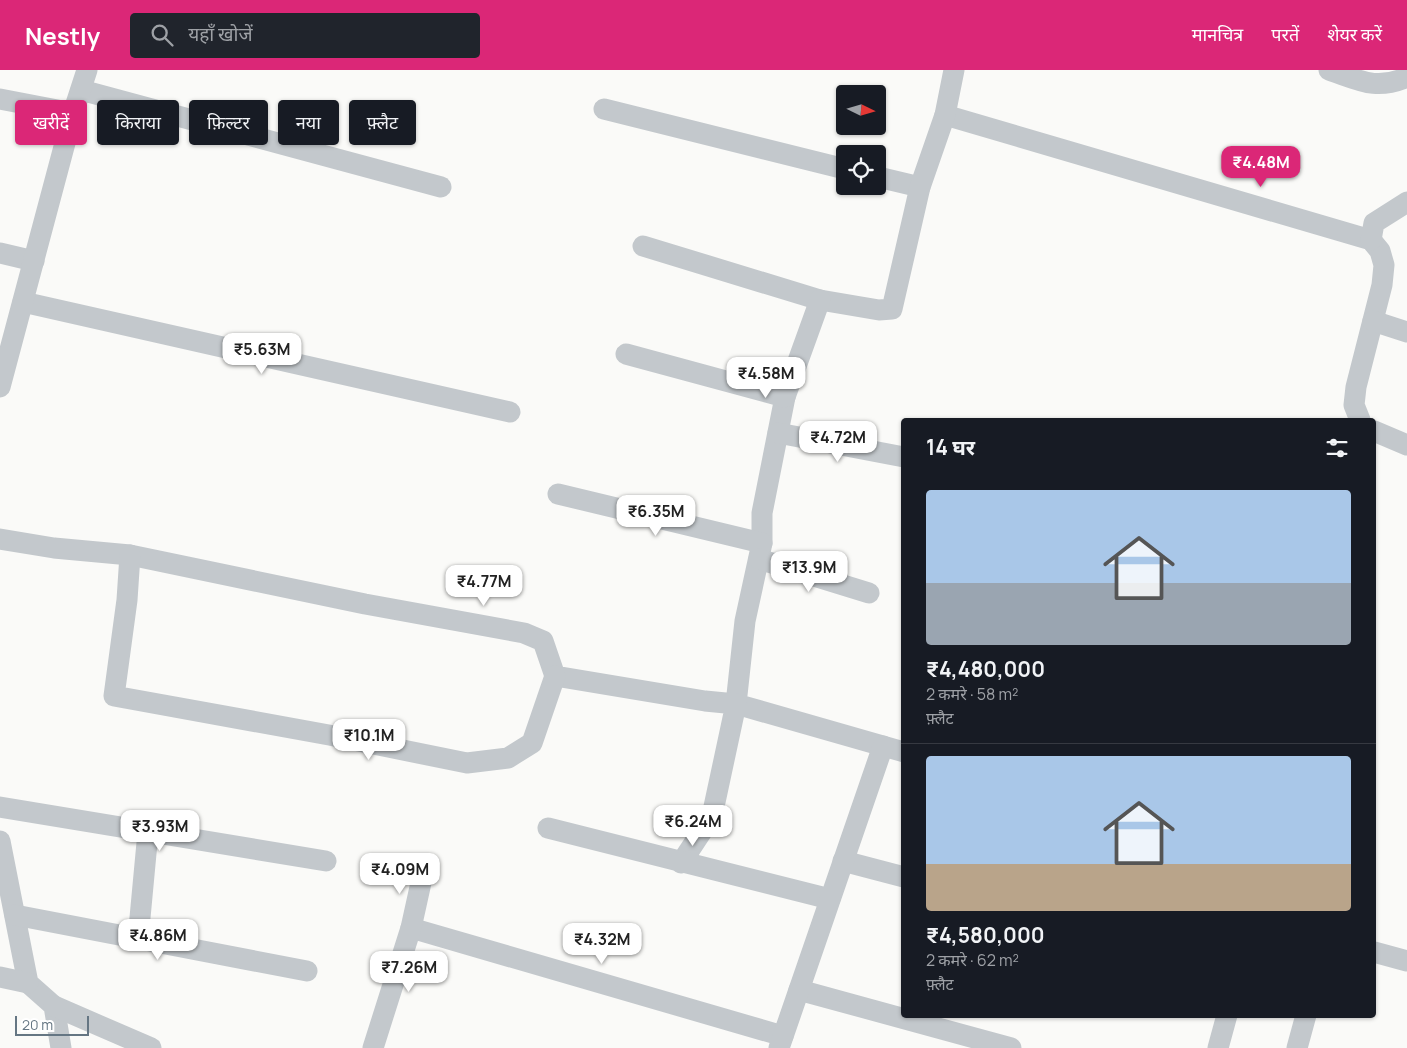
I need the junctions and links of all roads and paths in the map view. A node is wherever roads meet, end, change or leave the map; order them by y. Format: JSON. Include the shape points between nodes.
{"nodes":[{"id":1,"x":954,"y":70,"type":"edge"},
{"id":2,"x":1329,"y":70,"type":"edge"},
{"id":3,"x":1407,"y":78,"type":"edge"},
{"id":4,"x":84,"y":80,"type":"edge"},
{"id":5,"x":0,"y":99,"type":"edge"},
{"id":6,"x":77,"y":100,"type":"edge"},
{"id":7,"x":15,"y":102,"type":"edge"},
{"id":8,"x":604,"y":109,"type":"dead end"},
{"id":9,"x":945,"y":115,"type":"junction"},
{"id":10,"x":65,"y":145,"type":"edge"},
{"id":11,"x":836,"y":167,"type":"edge"},
{"id":12,"x":886,"y":179,"type":"edge"},
{"id":13,"x":441,"y":186,"type":"dead end"},
{"id":14,"x":920,"y":187,"type":"junction"},
{"id":15,"x":1407,"y":202,"type":"edge"},
{"id":16,"x":1370,"y":240,"type":"junction"},
{"id":17,"x":644,"y":246,"type":"dead end"},
{"id":18,"x":0,"y":253,"type":"edge"},
{"id":19,"x":34,"y":262,"type":"junction"},
{"id":20,"x":820,"y":300,"type":"junction"},
{"id":21,"x":23,"y":302,"type":"junction"},
{"id":22,"x":1373,"y":321,"type":"junction"},
{"id":23,"x":1407,"y":332,"type":"edge"},
{"id":24,"x":626,"y":354,"type":"dead end"},
{"id":25,"x":0,"y":387,"type":"edge"},
{"id":26,"x":785,"y":397,"type":"junction"},
{"id":27,"x":510,"y":412,"type":"dead end"},
{"id":28,"x":1359,"y":418,"type":"edge"},
{"id":29,"x":1376,"y":432,"type":"edge"},
{"id":30,"x":778,"y":433,"type":"junction"},
{"id":31,"x":1407,"y":445,"type":"edge"},
{"id":32,"x":901,"y":456,"type":"edge"},
{"id":33,"x":558,"y":494,"type":"dead end"},
{"id":34,"x":0,"y":538,"type":"edge"},
{"id":35,"x":760,"y":551,"type":"junction"},
{"id":36,"x":130,"y":555,"type":"junction"},
{"id":37,"x":869,"y":593,"type":"dead end"},
{"id":38,"x":555,"y":676,"type":"junction"},
{"id":39,"x":736,"y":704,"type":"junction"},
{"id":40,"x":882,"y":746,"type":"junction"},
{"id":41,"x":901,"y":751,"type":"edge"},
{"id":42,"x":0,"y":807,"type":"edge"},
{"id":43,"x":548,"y":828,"type":"dead end"},
{"id":44,"x":148,"y":832,"type":"junction"},
{"id":45,"x":0,"y":841,"type":"edge"},
{"id":46,"x":326,"y":861,"type":"dead end"},
{"id":47,"x":843,"y":861,"type":"junction"},
{"id":48,"x":681,"y":863,"type":"junction"},
{"id":49,"x":424,"y":868,"type":"dead end"},
{"id":50,"x":901,"y":876,"type":"edge"},
{"id":51,"x":830,"y":899,"type":"junction"},
{"id":52,"x":15,"y":915,"type":"junction"},
{"id":53,"x":411,"y":928,"type":"junction"},
{"id":54,"x":138,"y":939,"type":"junction"},
{"id":55,"x":1376,"y":953,"type":"edge"},
{"id":56,"x":1407,"y":961,"type":"edge"},
{"id":57,"x":308,"y":972,"type":"dead end"},
{"id":58,"x":0,"y":977,"type":"edge"},
{"id":59,"x":28,"y":983,"type":"junction"},
{"id":60,"x":799,"y":990,"type":"junction"},
{"id":61,"x":54,"y":1006,"type":"junction"},
{"id":62,"x":901,"y":1018,"type":"edge"},
{"id":63,"x":901,"y":1018,"type":"edge"},
{"id":64,"x":1226,"y":1018,"type":"edge"},
{"id":65,"x":1305,"y":1018,"type":"edge"},
{"id":66,"x":781,"y":1042,"type":"edge"},
{"id":67,"x":61,"y":1048,"type":"edge"},
{"id":68,"x":151,"y":1048,"type":"edge"},
{"id":69,"x":373,"y":1048,"type":"edge"},
{"id":70,"x":1011,"y":1048,"type":"edge"},
{"id":71,"x":1218,"y":1048,"type":"edge"},
{"id":72,"x":1297,"y":1048,"type":"edge"}],
"edges":[{"from":1,"to":9,"type":"street"},
{"from":2,"to":3,"type":"street","via":[[1372,84],[1392,84]]},
{"from":4,"to":6,"type":"street"},
{"from":4,"to":13,"type":"street"},
{"from":5,"to":7,"type":"street"},
{"from":8,"to":11,"type":"street"},
{"from":9,"to":14,"type":"street"},
{"from":9,"to":16,"type":"street"},
{"from":10,"to":19,"type":"street"},
{"from":12,"to":14,"type":"street"},
{"from":14,"to":20,"type":"street","via":[[892,309]]},
{"from":15,"to":16,"type":"street","via":[[1374,223]]},
{"from":16,"to":22,"type":"street","via":[[1380,251],[1384,265]]},
{"from":17,"to":20,"type":"street"},
{"from":18,"to":19,"type":"street"},
{"from":19,"to":21,"type":"street"},
{"from":20,"to":26,"type":"street"},
{"from":21,"to":25,"type":"street"},
{"from":21,"to":27,"type":"street"},
{"from":22,"to":23,"type":"street"},
{"from":22,"to":28,"type":"street","via":[[1356,387],[1354,405]]},
{"from":24,"to":26,"type":"street"},
{"from":26,"to":30,"type":"street"},
{"from":29,"to":31,"type":"street"},
{"from":30,"to":32,"type":"street"},
{"from":30,"to":35,"type":"street","via":[[762,513]]},
{"from":33,"to":35,"type":"street"},
{"from":34,"to":36,"type":"street","via":[[54,548]]},
{"from":35,"to":37,"type":"street"},
{"from":35,"to":39,"type":"street","via":[[745,621]]},
{"from":36,"to":38,"type":"street","via":[[359,603],[524,633],[544,641]]},
{"from":36,"to":38,"type":"street","via":[[114,696],[468,763],[508,758],[532,742]]},
{"from":38,"to":39,"type":"street"},
{"from":39,"to":40,"type":"street"},
{"from":39,"to":48,"type":"street","via":[[712,816]]},
{"from":40,"to":41,"type":"street"},
{"from":40,"to":47,"type":"street"},
{"from":42,"to":44,"type":"street"},
{"from":43,"to":48,"type":"street"},
{"from":44,"to":46,"type":"street"},
{"from":44,"to":54,"type":"street"},
{"from":45,"to":52,"type":"street"},
{"from":47,"to":50,"type":"street"},
{"from":47,"to":51,"type":"street"},
{"from":48,"to":51,"type":"street"},
{"from":49,"to":53,"type":"street"},
{"from":51,"to":60,"type":"street"},
{"from":52,"to":54,"type":"street"},
{"from":52,"to":59,"type":"street"},
{"from":53,"to":66,"type":"street"},
{"from":53,"to":69,"type":"street"},
{"from":54,"to":57,"type":"street"},
{"from":55,"to":56,"type":"street"},
{"from":58,"to":59,"type":"street"},
{"from":59,"to":61,"type":"street"},
{"from":60,"to":62,"type":"street"},
{"from":60,"to":66,"type":"street"},
{"from":61,"to":67,"type":"street"},
{"from":61,"to":68,"type":"street"},
{"from":63,"to":70,"type":"street"},
{"from":64,"to":71,"type":"street"},
{"from":65,"to":72,"type":"street"}]}
